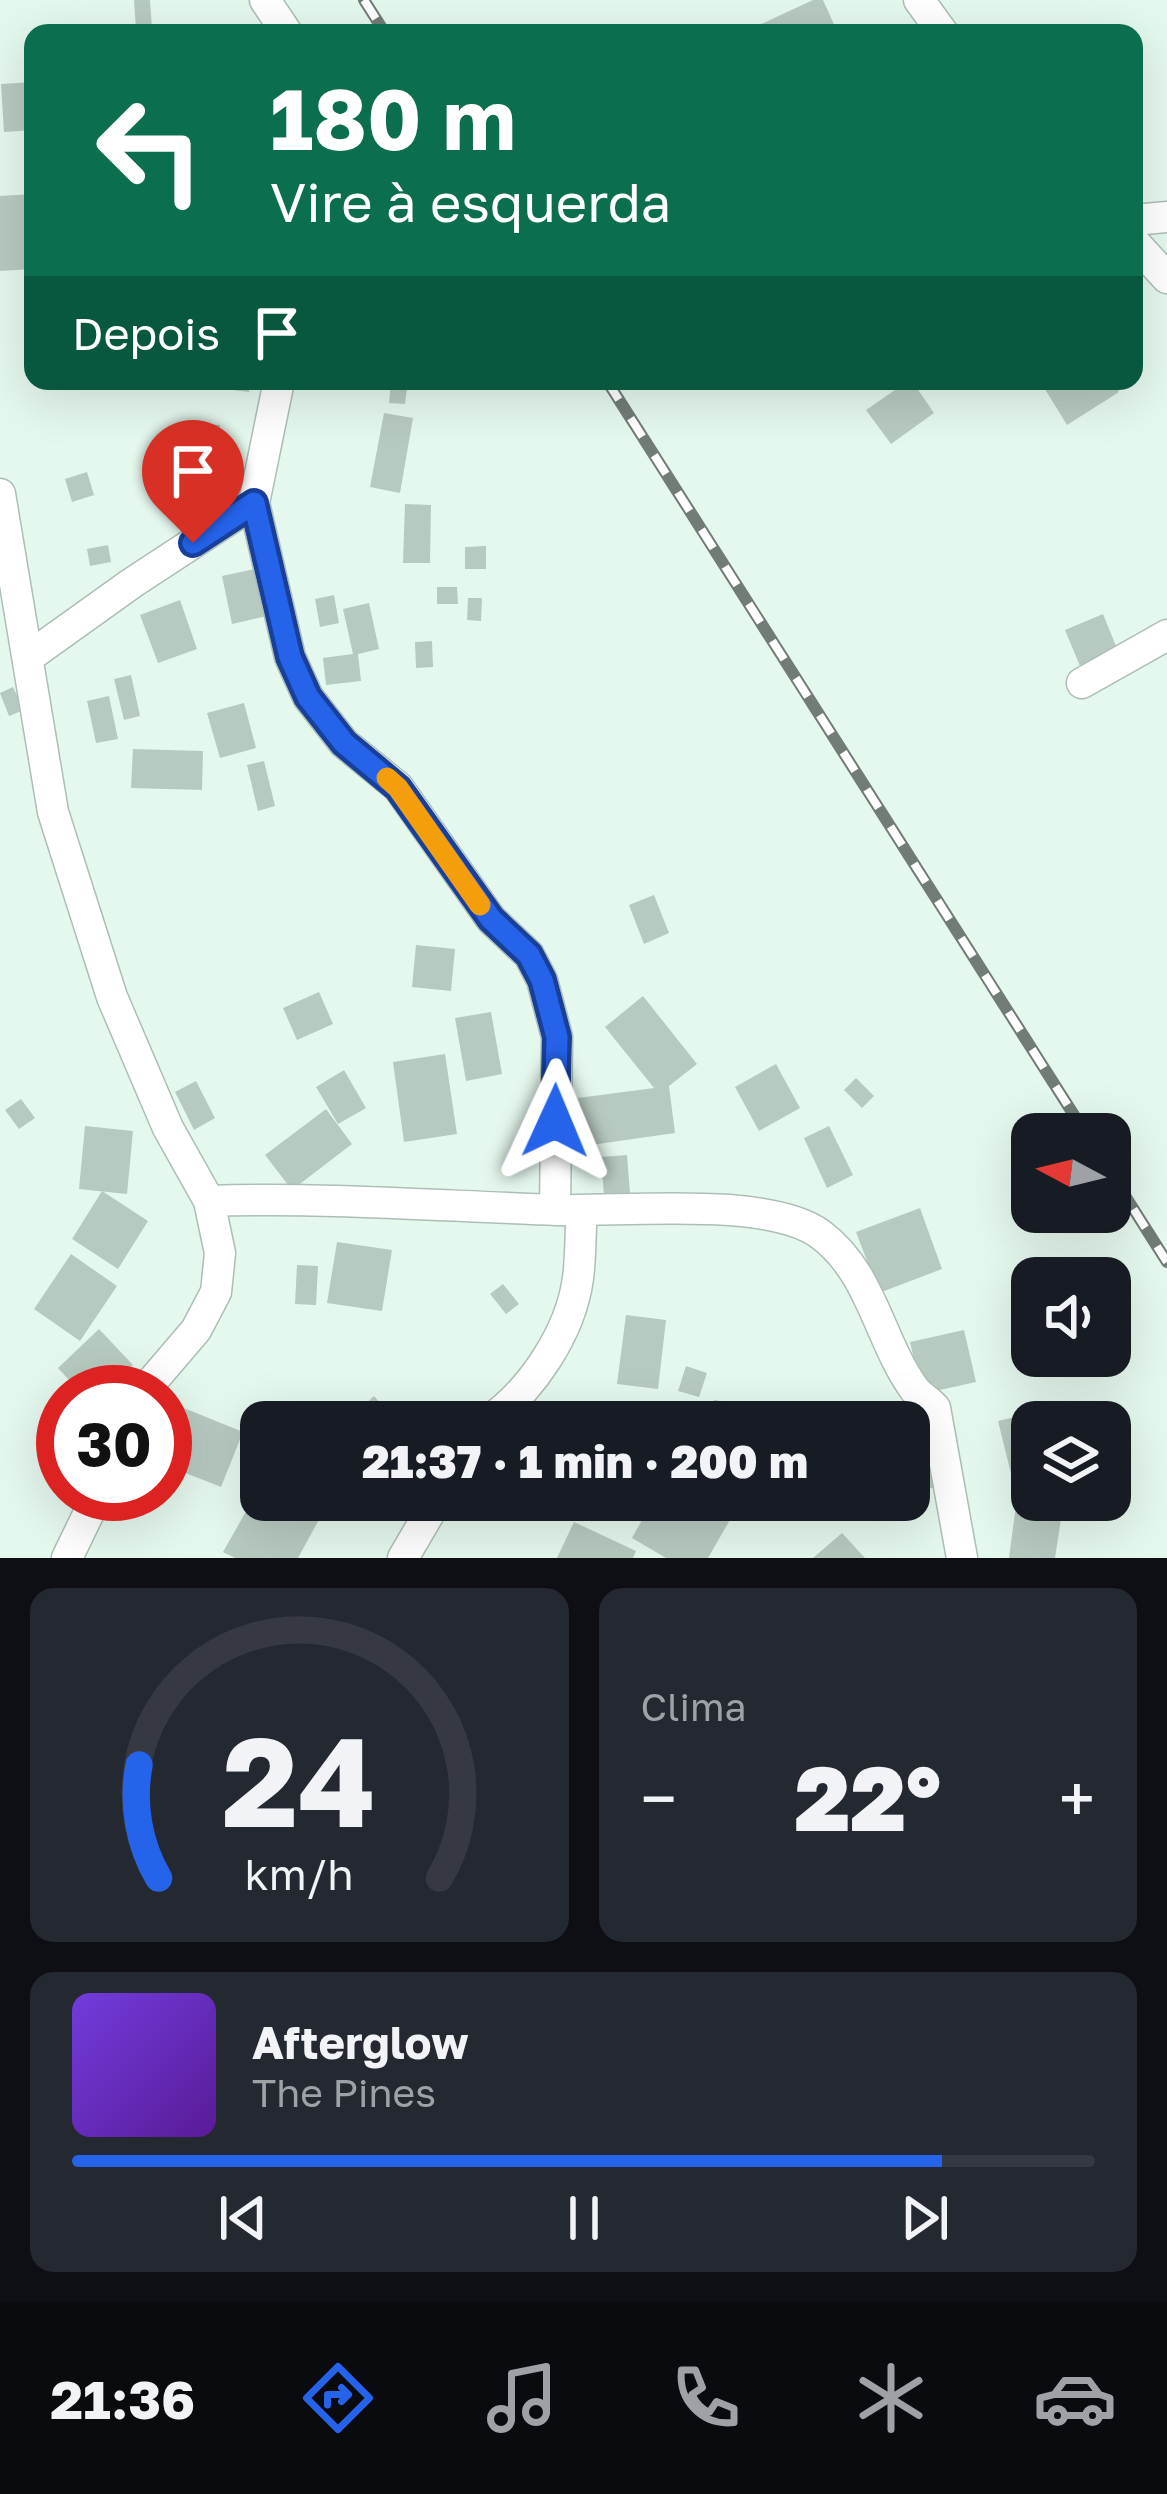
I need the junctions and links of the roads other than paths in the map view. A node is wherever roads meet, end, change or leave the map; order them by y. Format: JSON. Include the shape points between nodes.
{"nodes":[{"id":1,"x":1143,"y":252,"type":"edge"},
{"id":2,"x":1167,"y":278,"type":"edge"},
{"id":3,"x":277,"y":390,"type":"edge"},
{"id":4,"x":0,"y":494,"type":"edge"},
{"id":5,"x":254,"y":503,"type":"junction"},
{"id":6,"x":1167,"y":635,"type":"edge"},
{"id":7,"x":30,"y":656,"type":"junction"},
{"id":8,"x":1082,"y":683,"type":"dead end"},
{"id":9,"x":209,"y":1201,"type":"junction"},
{"id":10,"x":568,"y":1210,"type":"junction"},
{"id":11,"x":166,"y":1365,"type":"edge"},
{"id":12,"x":513,"y":1401,"type":"edge"},
{"id":13,"x":85,"y":1521,"type":"edge"},
{"id":14,"x":425,"y":1521,"type":"edge"},
{"id":15,"x":67,"y":1558,"type":"edge"},
{"id":16,"x":403,"y":1558,"type":"edge"},
{"id":17,"x":962,"y":1558,"type":"edge"}],
"edges":[{"from":1,"to":2,"type":"street"},
{"from":3,"to":5,"type":"street"},
{"from":4,"to":7,"type":"street"},
{"from":5,"to":7,"type":"street"},
{"from":5,"to":10,"type":"street","via":[[290,657],[308,697],[344,743],[398,788],[542,980],[557,1037]]},
{"from":6,"to":8,"type":"street"},
{"from":7,"to":9,"type":"street","via":[[53,812],[82,908],[168,1128]]},
{"from":9,"to":10,"type":"street"},
{"from":9,"to":11,"type":"street","via":[[220,1253],[216,1292]]},
{"from":10,"to":12,"type":"street","via":[[578,1277],[570,1312]]},
{"from":10,"to":17,"type":"street","via":[[778,1216],[820,1234],[861,1280],[917,1393],[935,1408]]},
{"from":13,"to":15,"type":"street"},
{"from":14,"to":16,"type":"street"}]}
